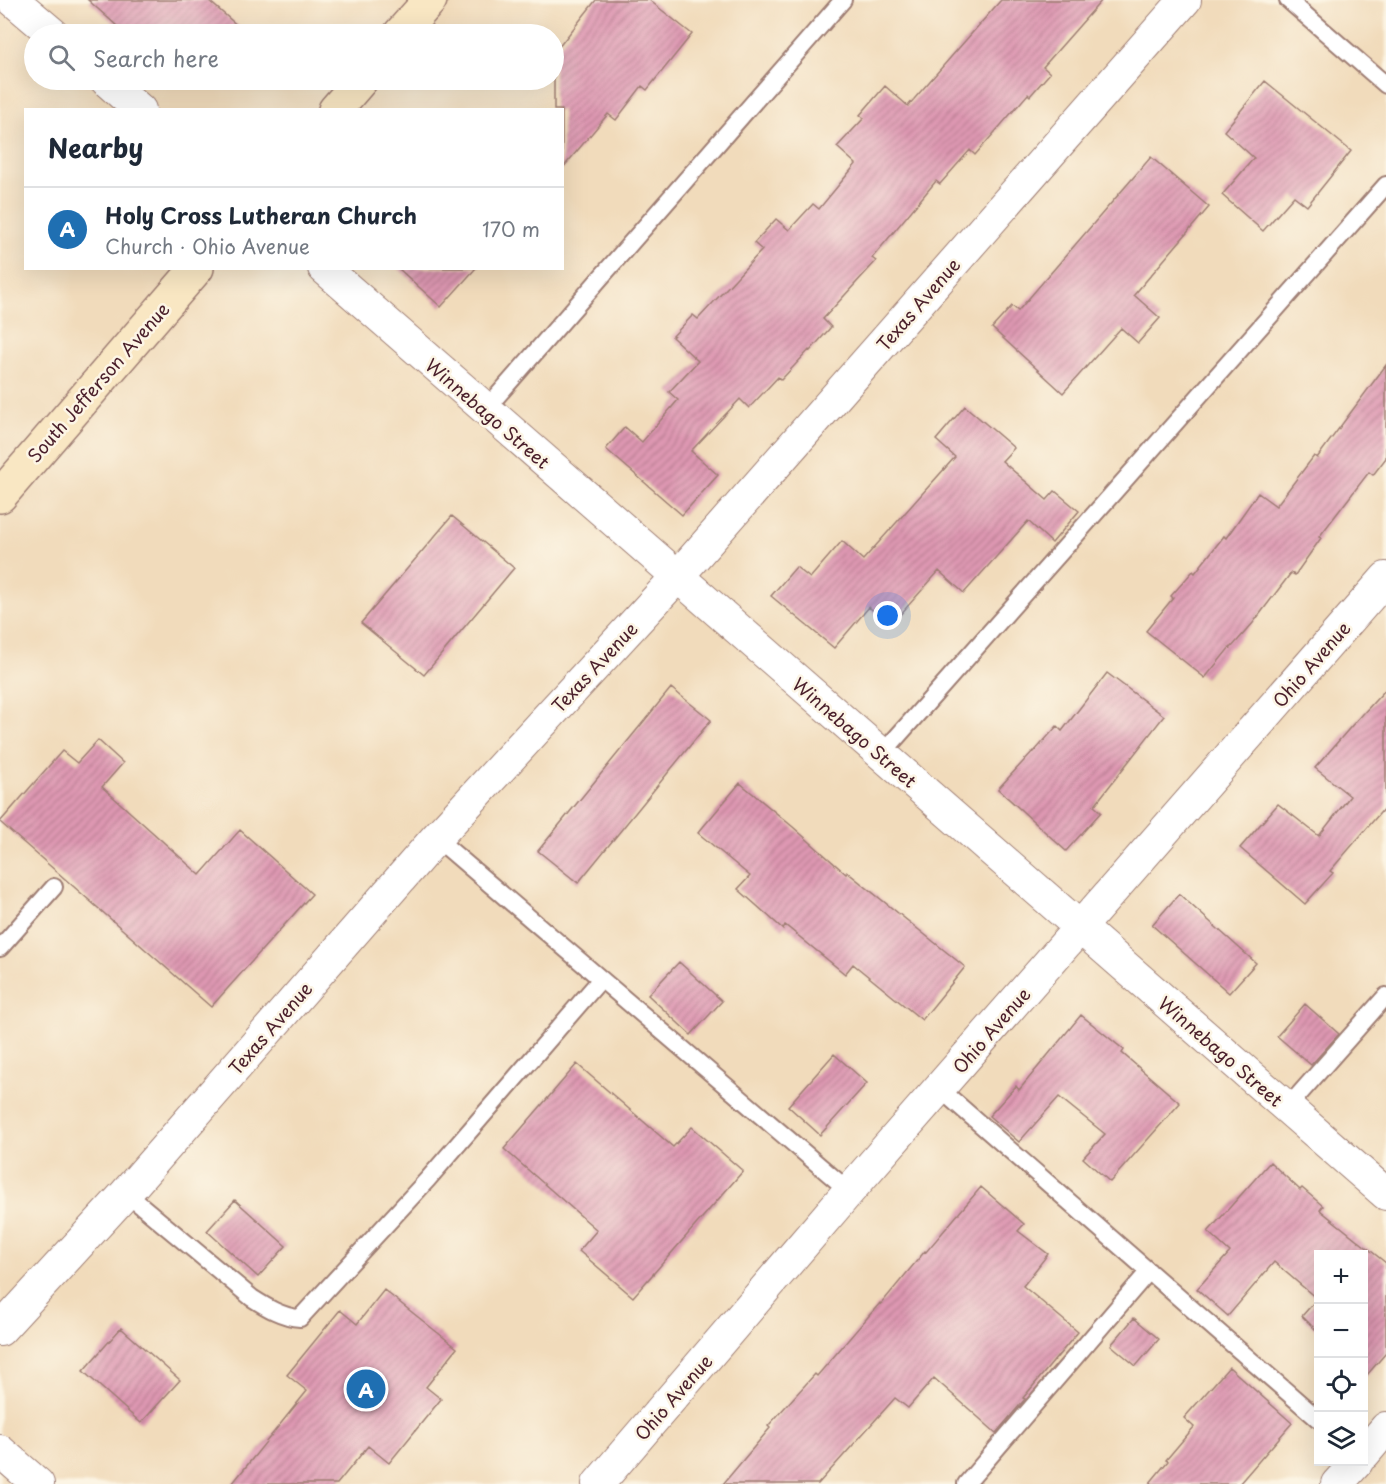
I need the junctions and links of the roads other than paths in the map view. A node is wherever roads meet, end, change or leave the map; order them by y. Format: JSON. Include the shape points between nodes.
{"nodes":[{"id":1,"x":13,"y":0,"type":"edge"},
{"id":2,"x":430,"y":0,"type":"edge"},
{"id":3,"x":843,"y":0,"type":"edge"},
{"id":4,"x":1185,"y":0,"type":"edge"},
{"id":5,"x":1288,"y":0,"type":"edge"},
{"id":6,"x":41,"y":24,"type":"edge"},
{"id":7,"x":409,"y":24,"type":"edge"},
{"id":8,"x":1386,"y":85,"type":"edge"},
{"id":9,"x":117,"y":90,"type":"edge"},
{"id":10,"x":352,"y":90,"type":"edge"},
{"id":11,"x":138,"y":108,"type":"edge"},
{"id":12,"x":337,"y":108,"type":"edge"},
{"id":13,"x":1386,"y":185,"type":"edge"},
{"id":14,"x":195,"y":270,"type":"edge"},
{"id":15,"x":326,"y":270,"type":"edge"},
{"id":16,"x":485,"y":410,"type":"junction"},
{"id":17,"x":0,"y":496,"type":"edge"},
{"id":18,"x":677,"y":578,"type":"junction"},
{"id":19,"x":1386,"y":578,"type":"edge"},
{"id":20,"x":881,"y":755,"type":"junction"},
{"id":21,"x":436,"y":838,"type":"junction"},
{"id":22,"x":54,"y":887,"type":"dead end"},
{"id":23,"x":1080,"y":928,"type":"junction"},
{"id":24,"x":0,"y":948,"type":"edge"},
{"id":25,"x":601,"y":979,"type":"junction"},
{"id":26,"x":1386,"y":996,"type":"edge"},
{"id":27,"x":940,"y":1089,"type":"junction"},
{"id":28,"x":1287,"y":1108,"type":"junction"},
{"id":29,"x":849,"y":1191,"type":"junction"},
{"id":30,"x":126,"y":1193,"type":"junction"},
{"id":31,"x":1386,"y":1194,"type":"edge"},
{"id":32,"x":1149,"y":1271,"type":"junction"},
{"id":33,"x":0,"y":1330,"type":"edge"},
{"id":34,"x":1314,"y":1415,"type":"edge"},
{"id":35,"x":1386,"y":1428,"type":"edge"},
{"id":36,"x":1368,"y":1449,"type":"edge"},
{"id":37,"x":0,"y":1451,"type":"edge"},
{"id":38,"x":1353,"y":1466,"type":"edge"},
{"id":39,"x":38,"y":1484,"type":"edge"},
{"id":40,"x":598,"y":1484,"type":"edge"},
{"id":41,"x":966,"y":1484,"type":"edge"},
{"id":42,"x":1337,"y":1484,"type":"edge"}],
"edges":[{"from":1,"to":6,"type":"street"},
{"from":2,"to":7,"type":"main road"},
{"from":3,"to":16,"type":"lane"},
{"from":4,"to":18,"type":"street","name":"Texas Avenue"},
{"from":5,"to":8,"type":"lane"},
{"from":9,"to":11,"type":"street"},
{"from":10,"to":12,"type":"main road"},
{"from":13,"to":20,"type":"lane"},
{"from":14,"to":17,"type":"main road","name":"South Jefferson Avenue"},
{"from":15,"to":16,"type":"street","name":"Winnebago Street"},
{"from":16,"to":18,"type":"street","name":"Winnebago Street"},
{"from":18,"to":20,"type":"street","name":"Winnebago Street"},
{"from":18,"to":21,"type":"street","name":"Texas Avenue"},
{"from":19,"to":23,"type":"street","name":"Ohio Avenue"},
{"from":20,"to":23,"type":"street","name":"Winnebago Street"},
{"from":21,"to":25,"type":"lane"},
{"from":21,"to":30,"type":"street","name":"Texas Avenue"},
{"from":22,"to":24,"type":"lane"},
{"from":23,"to":27,"type":"street","name":"Ohio Avenue"},
{"from":23,"to":28,"type":"street","name":"Winnebago Street"},
{"from":25,"to":29,"type":"lane"},
{"from":25,"to":30,"type":"lane","via":[[428,1179],[300,1318],[291,1318],[252,1298]]},
{"from":26,"to":28,"type":"lane"},
{"from":27,"to":29,"type":"street","name":"Ohio Avenue"},
{"from":27,"to":32,"type":"lane"},
{"from":28,"to":31,"type":"street","name":"Winnebago Street"},
{"from":29,"to":40,"type":"street","name":"Ohio Avenue"},
{"from":30,"to":33,"type":"street","name":"Texas Avenue"},
{"from":32,"to":34,"type":"lane"},
{"from":32,"to":41,"type":"lane"},
{"from":35,"to":36,"type":"street"},
{"from":37,"to":39,"type":"street"},
{"from":38,"to":42,"type":"street"}]}
